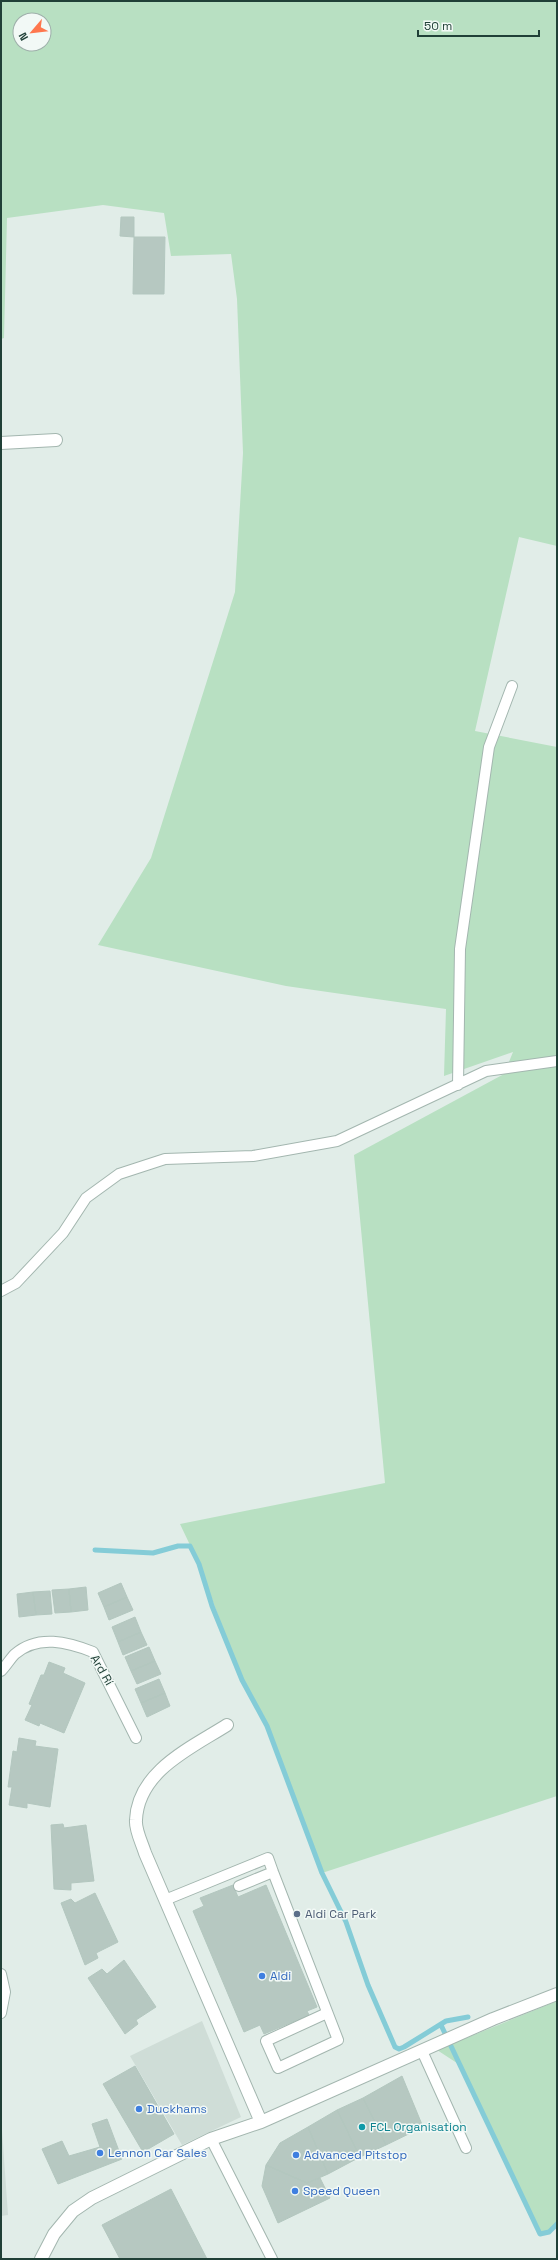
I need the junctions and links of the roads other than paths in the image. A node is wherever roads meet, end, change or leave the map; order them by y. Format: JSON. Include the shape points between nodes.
{"nodes":[{"id":1,"x":56,"y":440,"type":"dead end"},
{"id":2,"x":1,"y":443,"type":"edge"},
{"id":3,"x":512,"y":686,"type":"dead end"},
{"id":4,"x":557,"y":1061,"type":"edge"},
{"id":5,"x":458,"y":1085,"type":"junction"},
{"id":6,"x":1,"y":1291,"type":"edge"},
{"id":7,"x":1,"y":1671,"type":"edge"},
{"id":8,"x":228,"y":1725,"type":"dead end"},
{"id":9,"x":136,"y":1738,"type":"dead end"},
{"id":10,"x":273,"y":1872,"type":"junction"},
{"id":11,"x":239,"y":1886,"type":"dead end"},
{"id":12,"x":165,"y":1900,"type":"junction"},
{"id":13,"x":1,"y":1974,"type":"edge"},
{"id":14,"x":557,"y":1994,"type":"edge"},
{"id":15,"x":327,"y":2012,"type":"junction"},
{"id":16,"x":1,"y":2013,"type":"edge"},
{"id":17,"x":422,"y":2051,"type":"junction"},
{"id":18,"x":261,"y":2122,"type":"junction"},
{"id":19,"x":211,"y":2139,"type":"junction"},
{"id":20,"x":466,"y":2148,"type":"dead end"},
{"id":21,"x":42,"y":2259,"type":"edge"},
{"id":22,"x":272,"y":2259,"type":"edge"}],
"edges":[{"from":1,"to":2,"type":"street"},
{"from":3,"to":5,"type":"lane","via":[[489,747],[460,949]]},
{"from":4,"to":5,"type":"lane","via":[[486,1071]]},
{"from":5,"to":6,"type":"lane","via":[[338,1141],[253,1156],[165,1159],[119,1174],[86,1198],[63,1233],[16,1283]]},
{"from":7,"to":9,"type":"lane","name":"Ard Rí","via":[[16,1654],[39,1642],[69,1642],[93,1652]]},
{"from":8,"to":12,"type":"street","via":[[171,1761],[149,1782],[140,1799],[136,1822],[145,1853]]},
{"from":10,"to":11,"type":"lane"},
{"from":10,"to":12,"type":"lane","via":[[268,1858]]},
{"from":10,"to":15,"type":"lane"},
{"from":12,"to":18,"type":"street"},
{"from":13,"to":16,"type":"lane","via":[[5,1992]]},
{"from":14,"to":17,"type":"street"},
{"from":15,"to":15,"type":"lane","via":[[338,2040],[278,2068],[266,2041]]},
{"from":17,"to":18,"type":"street"},
{"from":17,"to":20,"type":"lane"},
{"from":18,"to":19,"type":"street"},
{"from":19,"to":21,"type":"street","via":[[92,2198],[73,2211],[54,2234]]},
{"from":19,"to":22,"type":"lane"}]}
